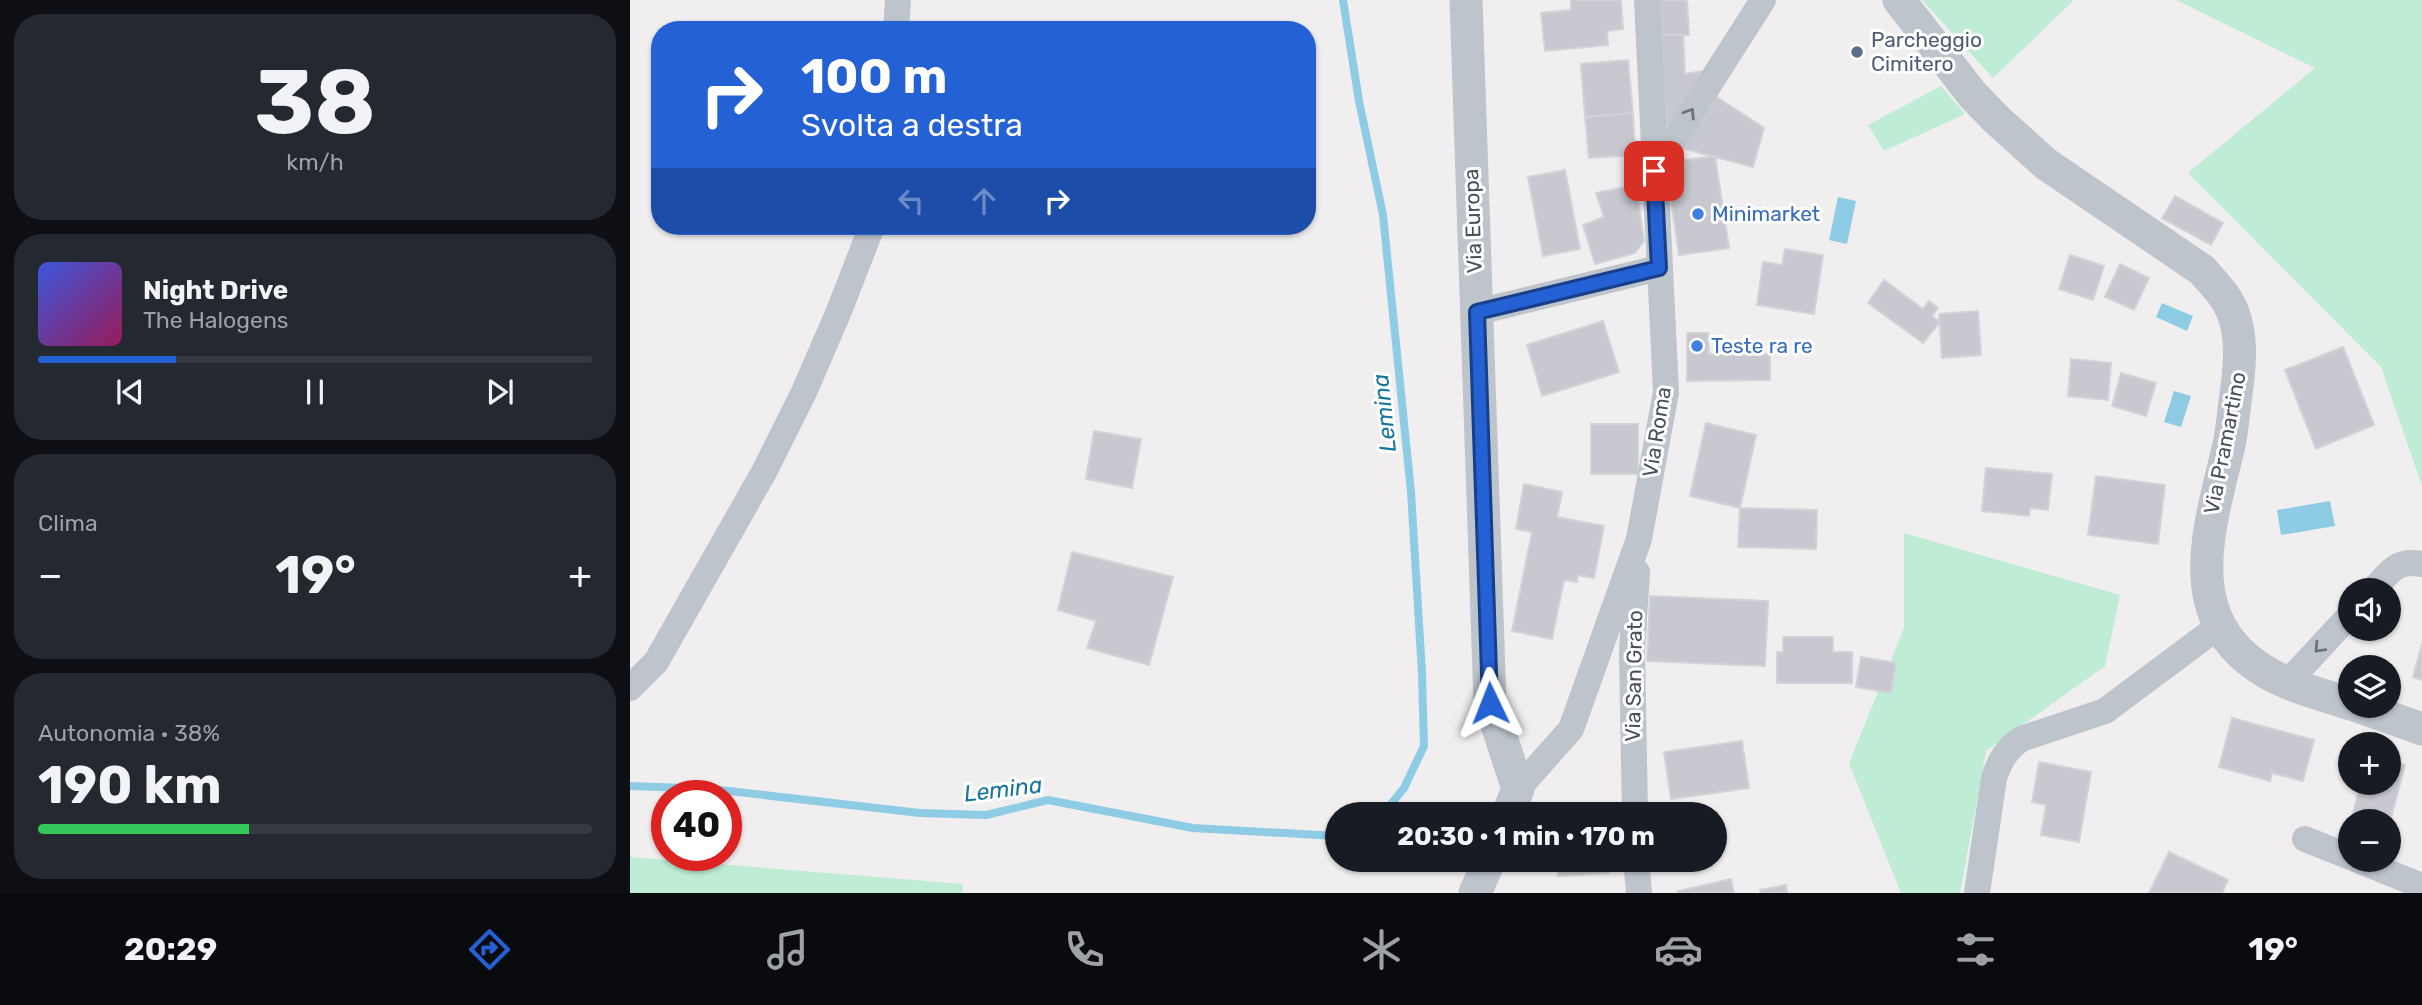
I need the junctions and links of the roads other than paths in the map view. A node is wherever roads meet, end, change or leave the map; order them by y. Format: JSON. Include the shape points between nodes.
{"nodes":[{"id":1,"x":898,"y":0,"type":"edge"},
{"id":2,"x":1466,"y":0,"type":"edge"},
{"id":3,"x":1647,"y":0,"type":"edge"},
{"id":4,"x":1763,"y":0,"type":"edge"},
{"id":5,"x":1899,"y":0,"type":"edge"},
{"id":6,"x":897,"y":21,"type":"edge"},
{"id":7,"x":1654,"y":171,"type":"junction"},
{"id":8,"x":869,"y":235,"type":"edge"},
{"id":9,"x":1659,"y":268,"type":"junction"},
{"id":10,"x":1477,"y":312,"type":"junction"},
{"id":11,"x":1639,"y":538,"type":"junction"},
{"id":12,"x":2422,"y":564,"type":"edge"},
{"id":13,"x":2384,"y":578,"type":"edge"},
{"id":14,"x":2219,"y":626,"type":"junction"},
{"id":15,"x":2338,"y":628,"type":"edge"},
{"id":16,"x":2288,"y":682,"type":"junction"},
{"id":17,"x":630,"y":688,"type":"edge"},
{"id":18,"x":2338,"y":700,"type":"edge"},
{"id":19,"x":2390,"y":718,"type":"edge"},
{"id":20,"x":2422,"y":729,"type":"edge"},
{"id":21,"x":1513,"y":801,"type":"edge"},
{"id":22,"x":1635,"y":802,"type":"edge"},
{"id":23,"x":2305,"y":839,"type":"dead end"},
{"id":24,"x":2338,"y":852,"type":"edge"},
{"id":25,"x":1484,"y":872,"type":"edge"},
{"id":26,"x":1637,"y":872,"type":"edge"},
{"id":27,"x":2387,"y":872,"type":"edge"},
{"id":28,"x":2422,"y":886,"type":"edge"},
{"id":29,"x":1475,"y":893,"type":"edge"},
{"id":30,"x":1639,"y":893,"type":"edge"},
{"id":31,"x":1977,"y":893,"type":"edge"}],
"edges":[{"from":1,"to":6,"type":"street"},
{"from":2,"to":10,"type":"street","name":"Via Europa"},
{"from":3,"to":7,"type":"street","name":"Via Roma"},
{"from":7,"to":4,"type":"street","one_way":true},
{"from":5,"to":14,"type":"street","name":"Via Pramartino","via":[[1995,118],[2046,164],[2202,270],[2233,313],[2240,361],[2206,567]]},
{"from":7,"to":9,"type":"street","name":"Via Roma"},
{"from":8,"to":17,"type":"street","via":[[804,392],[764,472],[656,662]]},
{"from":9,"to":10,"type":"street"},
{"from":9,"to":11,"type":"street","name":"Via Roma","via":[[1666,393]]},
{"from":10,"to":21,"type":"street","name":"Via Europa","via":[[1490,703]]},
{"from":11,"to":21,"type":"street","name":"Via Roma","via":[[1571,729]]},
{"from":11,"to":22,"type":"street","name":"Via San Grato","via":[[1632,651]]},
{"from":12,"to":13,"type":"street","via":[[2405,562]]},
{"from":14,"to":16,"type":"street","name":"Via Pramartino","via":[[2245,657]]},
{"from":14,"to":31,"type":"street","via":[[2105,712],[2009,747],[1994,778]]},
{"from":15,"to":16,"type":"street","one_way":true},
{"from":16,"to":18,"type":"street","name":"Via Pramartino"},
{"from":19,"to":20,"type":"street","name":"Via Pramartino"},
{"from":23,"to":24,"type":"street"},
{"from":25,"to":29,"type":"street"},
{"from":26,"to":30,"type":"street"},
{"from":27,"to":28,"type":"street"}]}
